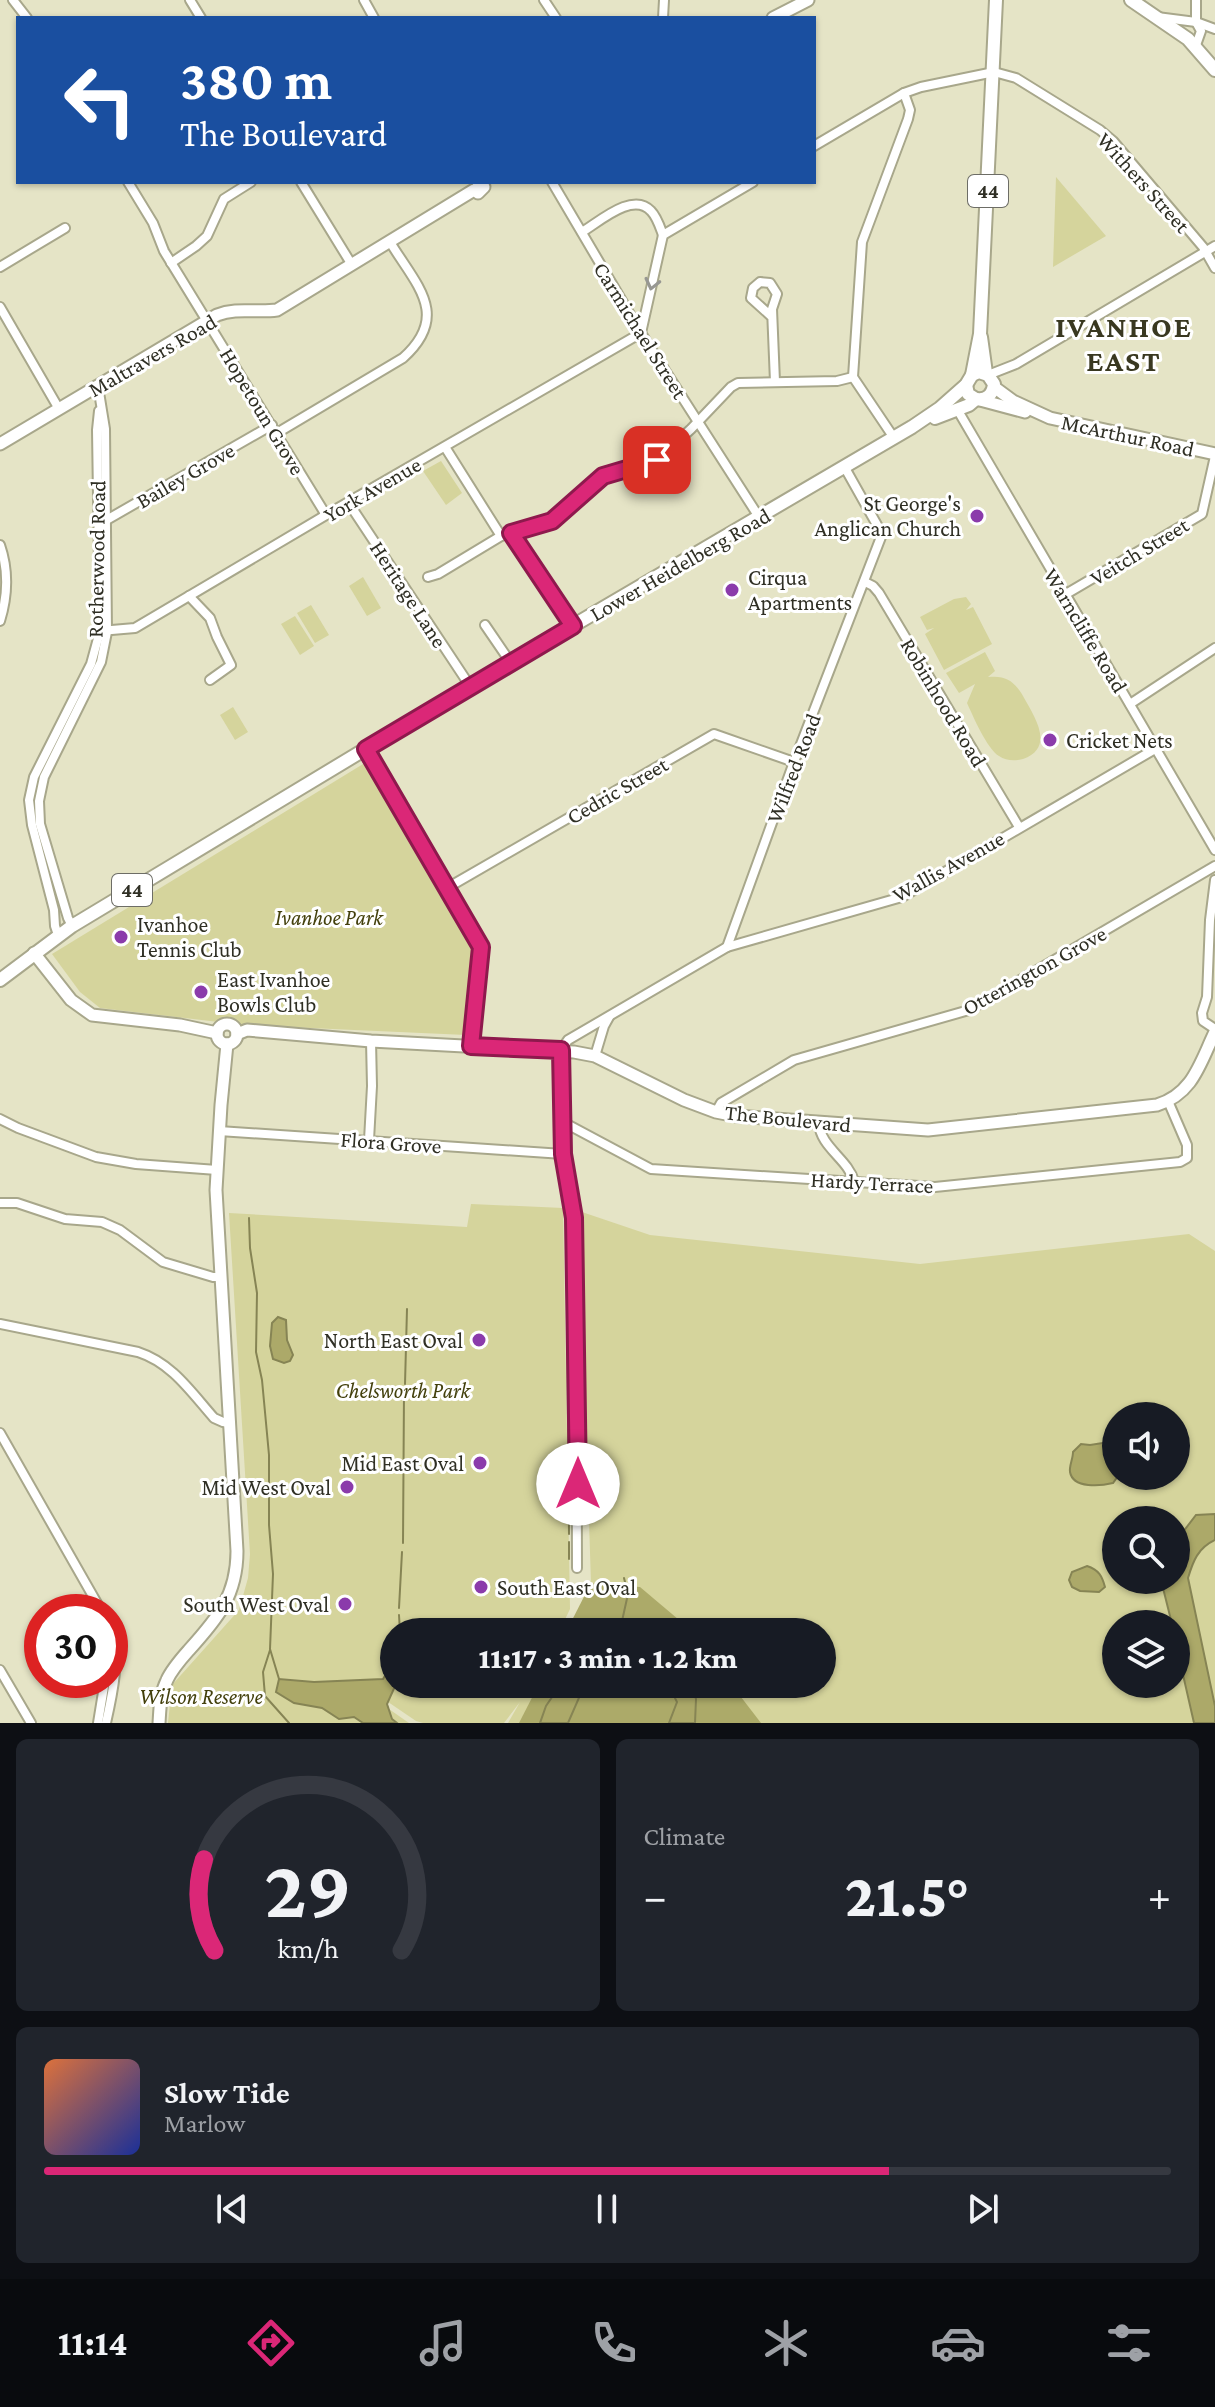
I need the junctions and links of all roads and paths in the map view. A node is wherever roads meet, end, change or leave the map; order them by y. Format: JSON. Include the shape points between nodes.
{"nodes":[{"id":1,"x":13,"y":0,"type":"edge"},
{"id":2,"x":808,"y":0,"type":"edge"},
{"id":3,"x":996,"y":0,"type":"edge"},
{"id":4,"x":1131,"y":0,"type":"edge"},
{"id":5,"x":1196,"y":0,"type":"edge"},
{"id":6,"x":25,"y":16,"type":"edge"},
{"id":7,"x":777,"y":16,"type":"edge"},
{"id":8,"x":1155,"y":16,"type":"junction"},
{"id":9,"x":1196,"y":22,"type":"junction"},
{"id":10,"x":1215,"y":29,"type":"edge"},
{"id":11,"x":1191,"y":44,"type":"junction"},
{"id":12,"x":1215,"y":70,"type":"edge"},
{"id":13,"x":994,"y":72,"type":"junction"},
{"id":14,"x":904,"y":93,"type":"junction"},
{"id":15,"x":816,"y":145,"type":"edge"},
{"id":16,"x":129,"y":184,"type":"edge"},
{"id":17,"x":248,"y":184,"type":"edge"},
{"id":18,"x":302,"y":184,"type":"edge"},
{"id":19,"x":478,"y":184,"type":"edge"},
{"id":20,"x":553,"y":184,"type":"edge"},
{"id":21,"x":750,"y":184,"type":"edge"},
{"id":22,"x":65,"y":228,"type":"dead end"},
{"id":23,"x":582,"y":232,"type":"junction"},
{"id":24,"x":663,"y":235,"type":"junction"},
{"id":25,"x":390,"y":242,"type":"junction"},
{"id":26,"x":1215,"y":246,"type":"edge"},
{"id":27,"x":1205,"y":252,"type":"junction"},
{"id":28,"x":171,"y":263,"type":"junction"},
{"id":29,"x":352,"y":265,"type":"junction"},
{"id":30,"x":0,"y":267,"type":"edge"},
{"id":31,"x":1215,"y":268,"type":"edge"},
{"id":32,"x":0,"y":307,"type":"edge"},
{"id":33,"x":772,"y":317,"type":"dead end"},
{"id":34,"x":208,"y":321,"type":"junction"},
{"id":35,"x":641,"y":333,"type":"junction"},
{"id":36,"x":980,"y":334,"type":"junction"},
{"id":37,"x":853,"y":377,"type":"junction"},
{"id":38,"x":969,"y":380,"type":"junction"},
{"id":39,"x":990,"y":380,"type":"junction"},
{"id":40,"x":775,"y":382,"type":"junction"},
{"id":41,"x":98,"y":386,"type":"junction"},
{"id":42,"x":978,"y":400,"type":"junction"},
{"id":43,"x":59,"y":409,"type":"junction"},
{"id":44,"x":957,"y":409,"type":"junction"},
{"id":45,"x":1041,"y":415,"type":"junction"},
{"id":46,"x":698,"y":422,"type":"junction"},
{"id":47,"x":272,"y":425,"type":"junction"},
{"id":48,"x":912,"y":427,"type":"junction"},
{"id":49,"x":277,"y":433,"type":"junction"},
{"id":50,"x":894,"y":438,"type":"junction"},
{"id":51,"x":0,"y":444,"type":"edge"},
{"id":52,"x":445,"y":447,"type":"junction"},
{"id":53,"x":1215,"y":455,"type":"edge"},
{"id":54,"x":845,"y":468,"type":"junction"},
{"id":55,"x":348,"y":502,"type":"junction"},
{"id":56,"x":326,"y":515,"type":"junction"},
{"id":57,"x":759,"y":517,"type":"junction"},
{"id":58,"x":102,"y":522,"type":"junction"},
{"id":59,"x":511,"y":533,"type":"junction"},
{"id":60,"x":501,"y":536,"type":"junction"},
{"id":61,"x":0,"y":545,"type":"edge"},
{"id":62,"x":428,"y":577,"type":"dead end"},
{"id":63,"x":865,"y":582,"type":"junction"},
{"id":64,"x":1066,"y":594,"type":"junction"},
{"id":65,"x":189,"y":596,"type":"junction"},
{"id":66,"x":0,"y":621,"type":"edge"},
{"id":67,"x":485,"y":625,"type":"dead end"},
{"id":68,"x":573,"y":626,"type":"junction"},
{"id":69,"x":104,"y":632,"type":"junction"},
{"id":70,"x":1215,"y":648,"type":"edge"},
{"id":71,"x":511,"y":663,"type":"junction"},
{"id":72,"x":210,"y":680,"type":"dead end"},
{"id":73,"x":470,"y":686,"type":"junction"},
{"id":74,"x":1130,"y":704,"type":"junction"},
{"id":75,"x":366,"y":749,"type":"junction"},
{"id":76,"x":1155,"y":749,"type":"junction"},
{"id":77,"x":794,"y":762,"type":"junction"},
{"id":78,"x":1019,"y":827,"type":"junction"},
{"id":79,"x":1215,"y":850,"type":"edge"},
{"id":80,"x":1215,"y":866,"type":"edge"},
{"id":81,"x":1215,"y":880,"type":"edge"},
{"id":82,"x":447,"y":888,"type":"junction"},
{"id":83,"x":72,"y":926,"type":"junction"},
{"id":84,"x":58,"y":935,"type":"junction"},
{"id":85,"x":727,"y":947,"type":"junction"},
{"id":86,"x":34,"y":953,"type":"junction"},
{"id":87,"x":0,"y":980,"type":"edge"},
{"id":88,"x":1207,"y":997,"type":"junction"},
{"id":89,"x":1215,"y":1004,"type":"edge"},
{"id":90,"x":610,"y":1016,"type":"junction"},
{"id":91,"x":1215,"y":1030,"type":"edge"},
{"id":92,"x":217,"y":1033,"type":"junction"},
{"id":93,"x":237,"y":1034,"type":"junction"},
{"id":94,"x":371,"y":1041,"type":"junction"},
{"id":95,"x":227,"y":1044,"type":"junction"},
{"id":96,"x":471,"y":1046,"type":"junction"},
{"id":97,"x":561,"y":1050,"type":"junction"},
{"id":98,"x":595,"y":1056,"type":"junction"},
{"id":99,"x":1168,"y":1101,"type":"junction"},
{"id":100,"x":716,"y":1112,"type":"junction"},
{"id":101,"x":0,"y":1119,"type":"edge"},
{"id":102,"x":563,"y":1122,"type":"junction"},
{"id":103,"x":819,"y":1123,"type":"junction"},
{"id":104,"x":219,"y":1131,"type":"junction"},
{"id":105,"x":369,"y":1140,"type":"junction"},
{"id":106,"x":563,"y":1154,"type":"junction"},
{"id":107,"x":217,"y":1170,"type":"junction"},
{"id":108,"x":854,"y":1181,"type":"junction"},
{"id":109,"x":0,"y":1203,"type":"edge"},
{"id":110,"x":221,"y":1277,"type":"junction"},
{"id":111,"x":0,"y":1324,"type":"edge"},
{"id":112,"x":229,"y":1423,"type":"junction"},
{"id":113,"x":0,"y":1433,"type":"edge"},
{"id":114,"x":577,"y":1568,"type":"dead end"},
{"id":115,"x":92,"y":1594,"type":"edge"},
{"id":116,"x":0,"y":1670,"type":"edge"},
{"id":117,"x":104,"y":1698,"type":"edge"},
{"id":118,"x":112,"y":1698,"type":"edge"},
{"id":119,"x":31,"y":1723,"type":"edge"},
{"id":120,"x":98,"y":1723,"type":"edge"},
{"id":121,"x":106,"y":1723,"type":"edge"},
{"id":122,"x":159,"y":1723,"type":"edge"}],
"edges":[{"from":1,"to":6,"type":"street"},
{"from":2,"to":7,"type":"street"},
{"from":3,"to":13,"type":"main road","number":"44"},
{"from":4,"to":8,"type":"main road"},
{"from":5,"to":9,"type":"street"},
{"from":8,"to":9,"type":"street"},
{"from":8,"to":11,"type":"main road"},
{"from":9,"to":10,"type":"street"},
{"from":9,"to":11,"type":"street"},
{"from":11,"to":12,"type":"main road"},
{"from":13,"to":14,"type":"street"},
{"from":13,"to":27,"type":"street","name":"Withers Street","via":[[1016,78],[1107,135]]},
{"from":13,"to":36,"type":"main road","number":"44"},
{"from":14,"to":15,"type":"street"},
{"from":14,"to":37,"type":"street","via":[[908,119],[862,242]]},
{"from":16,"to":28,"type":"street","name":"Hopetoun Grove"},
{"from":17,"to":28,"type":"street","via":[[224,199],[207,236]]},
{"from":18,"to":29,"type":"street"},
{"from":19,"to":25,"type":"street","name":"Maltravers Road"},
{"from":20,"to":23,"type":"street","name":"Carmichael Street"},
{"from":21,"to":24,"type":"street"},
{"from":22,"to":30,"type":"street"},
{"from":23,"to":24,"type":"street","via":[[637,203],[654,214]]},
{"from":23,"to":35,"type":"street","name":"Carmichael Street"},
{"from":24,"to":35,"type":"street","one_way":true},
{"from":25,"to":29,"type":"street","name":"Maltravers Road"},
{"from":25,"to":49,"type":"street","via":[[424,296],[428,315],[416,346]]},
{"from":26,"to":27,"type":"street"},
{"from":27,"to":31,"type":"street","name":"Withers Street"},
{"from":27,"to":39,"type":"street"},
{"from":28,"to":34,"type":"street","name":"Hopetoun Grove"},
{"from":29,"to":34,"type":"street","name":"Maltravers Road","via":[[277,310],[238,309]]},
{"from":32,"to":43,"type":"street"},
{"from":33,"to":40,"type":"street"},
{"from":34,"to":41,"type":"street","name":"Maltravers Road"},
{"from":34,"to":47,"type":"street","name":"Hopetoun Grove"},
{"from":35,"to":46,"type":"street","name":"Carmichael Street"},
{"from":35,"to":52,"type":"street","name":"York Avenue"},
{"from":36,"to":38,"type":"main road","number":"44"},
{"from":36,"to":39,"type":"main road","number":"44"},
{"from":37,"to":40,"type":"street"},
{"from":37,"to":50,"type":"street"},
{"from":38,"to":39,"type":"main road","via":[[979,372]]},
{"from":38,"to":42,"type":"main road","via":[[968,394]]},
{"from":38,"to":48,"type":"main road","name":"Lower Heidelberg Road","number":"44"},
{"from":39,"to":42,"type":"main road","number":"44","via":[[992,393]]},
{"from":39,"to":45,"type":"street","name":"McArthur Road","via":[[1013,401]]},
{"from":40,"to":46,"type":"street","via":[[738,383]]},
{"from":41,"to":43,"type":"street","name":"Maltravers Road"},
{"from":41,"to":58,"type":"street","name":"Rotherwood Road"},
{"from":42,"to":44,"type":"main road","name":"Lower Heidelberg Road","number":"44"},
{"from":42,"to":45,"type":"street","name":"McArthur Road"},
{"from":43,"to":51,"type":"street","name":"Maltravers Road"},
{"from":44,"to":48,"type":"main road","name":"Lower Heidelberg Road","number":"44"},
{"from":44,"to":64,"type":"street","name":"Warncliffe Road"},
{"from":45,"to":53,"type":"street","name":"McArthur Road"},
{"from":46,"to":57,"type":"street","name":"Carmichael Street"},
{"from":46,"to":59,"type":"street","via":[[657,460],[603,476],[552,521]]},
{"from":47,"to":49,"type":"street","name":"Hopetoun Grove"},
{"from":47,"to":58,"type":"street","name":"Bailey Grove"},
{"from":48,"to":50,"type":"main road","name":"Lower Heidelberg Road","number":"44"},
{"from":49,"to":56,"type":"street","name":"Hopetoun Grove"},
{"from":50,"to":54,"type":"main road","name":"Lower Heidelberg Road","number":"44"},
{"from":52,"to":55,"type":"street","name":"York Avenue"},
{"from":52,"to":60,"type":"street"},
{"from":53,"to":64,"type":"street","name":"Veitch Street","via":[[1202,514]]},
{"from":54,"to":57,"type":"main road","name":"Lower Heidelberg Road","number":"44"},
{"from":54,"to":63,"type":"street","name":"Wilfred Road","via":[[881,532]]},
{"from":55,"to":56,"type":"street","name":"York Avenue"},
{"from":55,"to":73,"type":"street","name":"Heritage Lane"},
{"from":56,"to":65,"type":"street","name":"York Avenue"},
{"from":57,"to":68,"type":"main road","name":"Lower Heidelberg Road","number":"44"},
{"from":58,"to":69,"type":"street","name":"Rotherwood Road"},
{"from":59,"to":60,"type":"street"},
{"from":59,"to":68,"type":"street"},
{"from":60,"to":62,"type":"street"},
{"from":61,"to":66,"type":"street","via":[[8,588]]},
{"from":63,"to":77,"type":"street","name":"Wilfred Road"},
{"from":63,"to":78,"type":"street","name":"Robinhood Road","via":[[879,593]]},
{"from":64,"to":74,"type":"street","name":"Warncliffe Road"},
{"from":65,"to":69,"type":"street","name":"York Avenue","via":[[135,628]]},
{"from":65,"to":72,"type":"street","via":[[210,618],[231,665]]},
{"from":67,"to":71,"type":"street"},
{"from":68,"to":71,"type":"main road","name":"Lower Heidelberg Road","number":"44"},
{"from":69,"to":83,"type":"street","name":"Rotherwood Road","via":[[101,662],[44,777],[39,801],[40,824]]},
{"from":69,"to":84,"type":"street","name":"Rotherwood Road","via":[[34,777],[29,800]]},
{"from":70,"to":74,"type":"street"},
{"from":71,"to":73,"type":"main road","name":"Lower Heidelberg Road","number":"44"},
{"from":73,"to":75,"type":"main road","name":"Lower Heidelberg Road","number":"44"},
{"from":74,"to":76,"type":"street","name":"Warncliffe Road"},
{"from":75,"to":82,"type":"street"},
{"from":75,"to":83,"type":"main road","name":"Lower Heidelberg Road","number":"44"},
{"from":76,"to":78,"type":"street","name":"Wallis Avenue"},
{"from":76,"to":79,"type":"street","name":"Warncliffe Road"},
{"from":77,"to":82,"type":"street","name":"Cedric Street","via":[[714,734]]},
{"from":77,"to":85,"type":"street","name":"Wilfred Road"},
{"from":78,"to":85,"type":"street","name":"Wallis Avenue","via":[[902,897]]},
{"from":80,"to":100,"type":"street","name":"Otterington Grove","via":[[969,1010],[794,1060],[721,1103]]},
{"from":81,"to":88,"type":"street"},
{"from":82,"to":96,"type":"street","via":[[481,947]]},
{"from":83,"to":84,"type":"main road","name":"Lower Heidelberg Road","number":"44"},
{"from":84,"to":86,"type":"main road","name":"Lower Heidelberg Road","number":"44"},
{"from":85,"to":90,"type":"street"},
{"from":86,"to":87,"type":"main road","name":"Lower Heidelberg Road","number":"44"},
{"from":86,"to":92,"type":"street","via":[[71,1000],[92,1015]]},
{"from":88,"to":89,"type":"street"},
{"from":88,"to":91,"type":"street","via":[[1203,1021]]},
{"from":90,"to":97,"type":"street","via":[[568,1040]]},
{"from":90,"to":98,"type":"street"},
{"from":91,"to":99,"type":"street","via":[[1189,1086]]},
{"from":92,"to":93,"type":"street","via":[[226,1024]]},
{"from":92,"to":95,"type":"street"},
{"from":93,"to":94,"type":"street","name":"The Boulevard","via":[[247,1030]]},
{"from":93,"to":95,"type":"street"},
{"from":94,"to":96,"type":"street","name":"The Boulevard"},
{"from":94,"to":105,"type":"street"},
{"from":95,"to":104,"type":"street"},
{"from":96,"to":97,"type":"street","name":"The Boulevard"},
{"from":97,"to":98,"type":"street","name":"The Boulevard"},
{"from":97,"to":102,"type":"street"},
{"from":98,"to":100,"type":"street","name":"The Boulevard"},
{"from":99,"to":103,"type":"street","name":"The Boulevard","via":[[928,1130]]},
{"from":99,"to":108,"type":"street","name":"Hardy Terrace","via":[[1187,1145],[1187,1158],[1180,1162],[935,1187]]},
{"from":100,"to":103,"type":"street","name":"The Boulevard"},
{"from":101,"to":107,"type":"street","via":[[96,1157]]},
{"from":102,"to":106,"type":"street"},
{"from":102,"to":108,"type":"street","name":"Hardy Terrace","via":[[651,1169]]},
{"from":103,"to":108,"type":"street","via":[[820,1133]]},
{"from":104,"to":105,"type":"street","name":"Flora Grove"},
{"from":104,"to":107,"type":"street"},
{"from":105,"to":106,"type":"street","name":"Flora Grove"},
{"from":106,"to":114,"type":"street","via":[[576,1269]]},
{"from":107,"to":110,"type":"street"},
{"from":109,"to":110,"type":"street","via":[[102,1222],[163,1262]]},
{"from":110,"to":112,"type":"street"},
{"from":111,"to":112,"type":"street","via":[[153,1357],[214,1418]]},
{"from":112,"to":122,"type":"street","via":[[236,1575],[216,1620],[167,1680]]},
{"from":113,"to":115,"type":"street"},
{"from":116,"to":119,"type":"street"},
{"from":117,"to":120,"type":"street"},
{"from":118,"to":121,"type":"street"}]}
